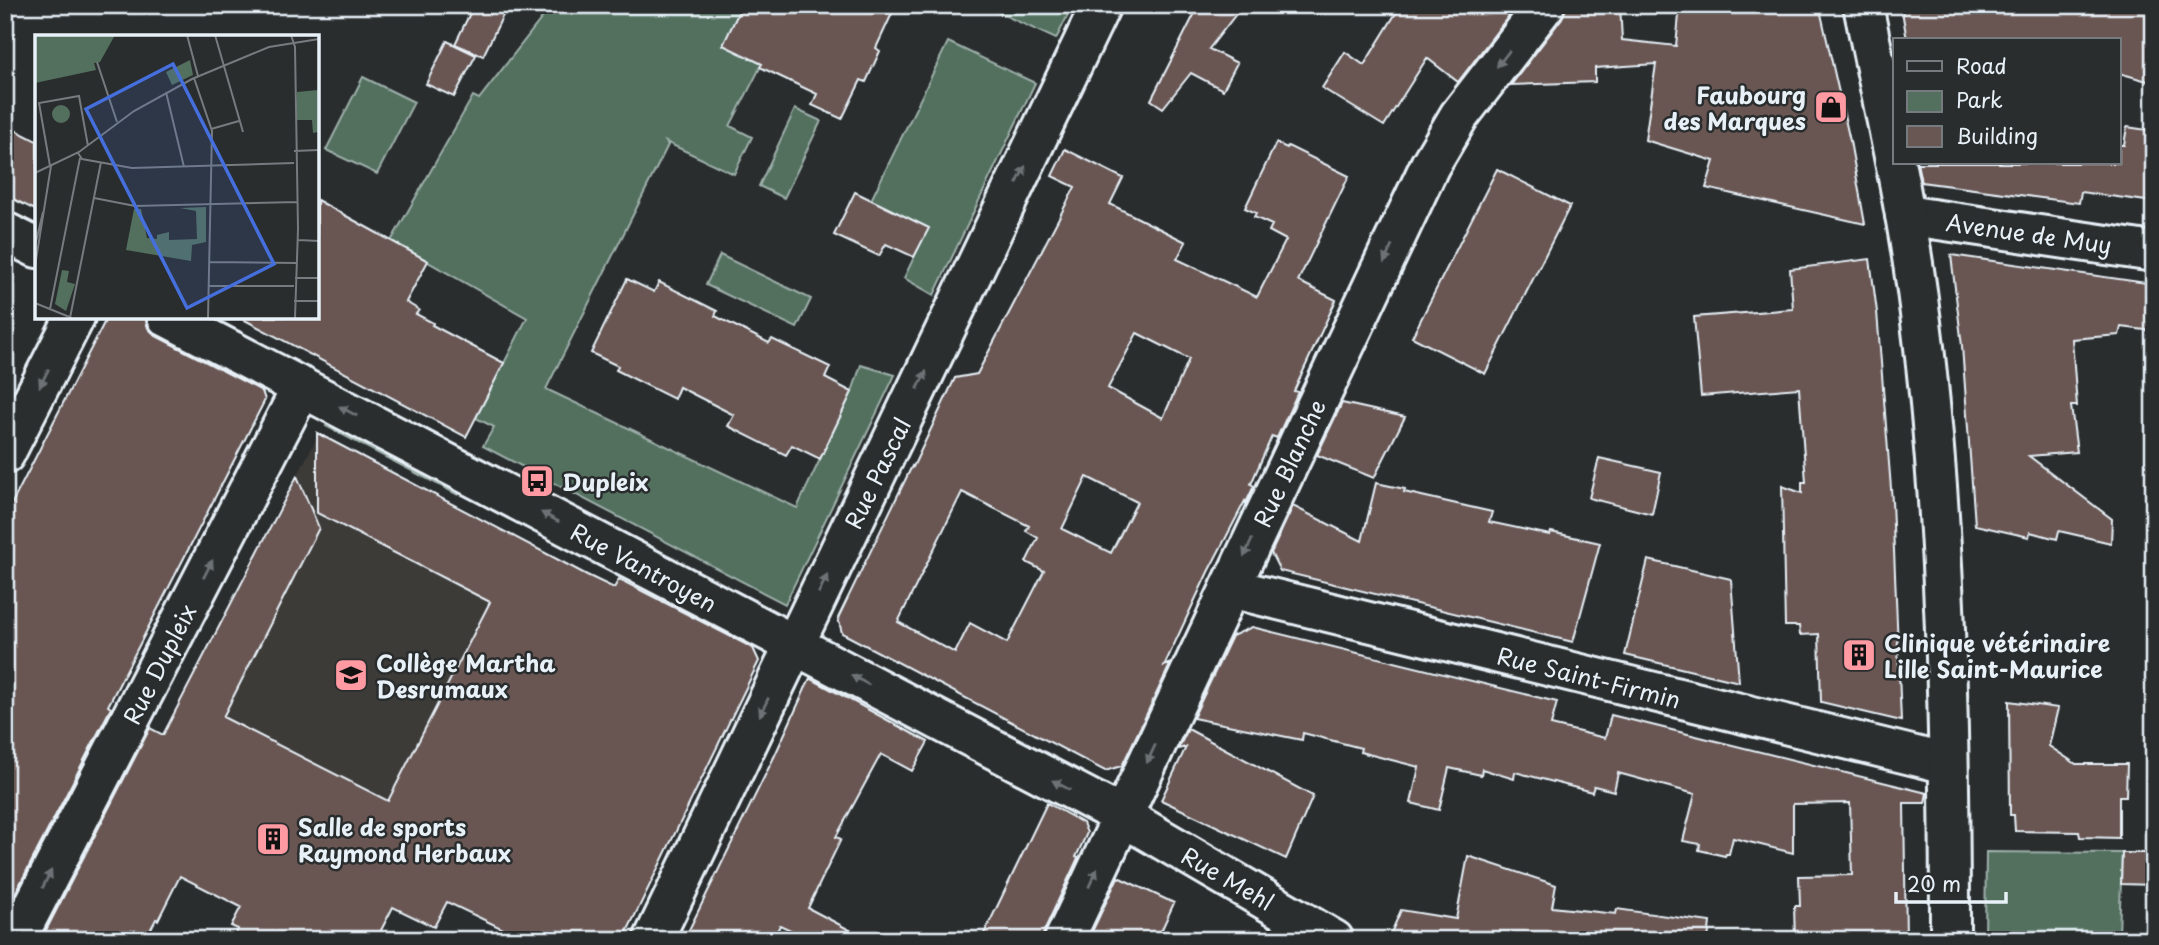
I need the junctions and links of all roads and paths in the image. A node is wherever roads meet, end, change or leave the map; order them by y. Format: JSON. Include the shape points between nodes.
{"nodes":[{"id":1,"x":1101,"y":5,"type":"edge"},
{"id":2,"x":1545,"y":5,"type":"edge"},
{"id":3,"x":1863,"y":5,"type":"edge"},
{"id":4,"x":1893,"y":155,"type":"edge"},
{"id":5,"x":1895,"y":164,"type":"edge"},
{"id":6,"x":1905,"y":215,"type":"junction"},
{"id":7,"x":5,"y":232,"type":"edge"},
{"id":8,"x":35,"y":247,"type":"edge"},
{"id":9,"x":2154,"y":252,"type":"edge"},
{"id":10,"x":74,"y":318,"type":"edge"},
{"id":11,"x":169,"y":318,"type":"edge"},
{"id":12,"x":302,"y":387,"type":"junction"},
{"id":13,"x":5,"y":454,"type":"edge"},
{"id":14,"x":1230,"y":588,"type":"junction"},
{"id":15,"x":794,"y":646,"type":"junction"},
{"id":16,"x":1948,"y":764,"type":"junction"},
{"id":17,"x":1122,"y":816,"type":"junction"},
{"id":18,"x":16,"y":940,"type":"edge"},
{"id":19,"x":653,"y":940,"type":"edge"},
{"id":20,"x":1064,"y":940,"type":"edge"},
{"id":21,"x":1334,"y":940,"type":"edge"},
{"id":22,"x":1950,"y":940,"type":"edge"}],
"edges":[{"from":15,"to":1,"type":"street","name":"Rue Pascal","one_way":true},
{"from":2,"to":14,"type":"street","name":"Rue Blanche","one_way":true,"via":[[1444,139]]},
{"from":3,"to":4,"type":"street"},
{"from":5,"to":6,"type":"street"},
{"from":6,"to":9,"type":"street","name":"Avenue de Muy"},
{"from":6,"to":16,"type":"street","via":[[1934,435]]},
{"from":7,"to":8,"type":"street"},
{"from":10,"to":13,"type":"street","one_way":true},
{"from":11,"to":12,"type":"street","name":"Rue Vantroyen"},
{"from":15,"to":12,"type":"street","name":"Rue Vantroyen","one_way":true},
{"from":18,"to":12,"type":"street","name":"Rue Dupleix","one_way":true},
{"from":14,"to":16,"type":"street","name":"Rue Saint-Firmin"},
{"from":14,"to":17,"type":"street","name":"Rue Blanche","one_way":true},
{"from":17,"to":15,"type":"street","name":"Rue Vantroyen","one_way":true},
{"from":15,"to":19,"type":"street","name":"Rue Pascal","one_way":true},
{"from":16,"to":22,"type":"street"},
{"from":20,"to":17,"type":"street","name":"Rue Blanche","one_way":true},
{"from":17,"to":21,"type":"street","name":"Rue Mehl"}]}
